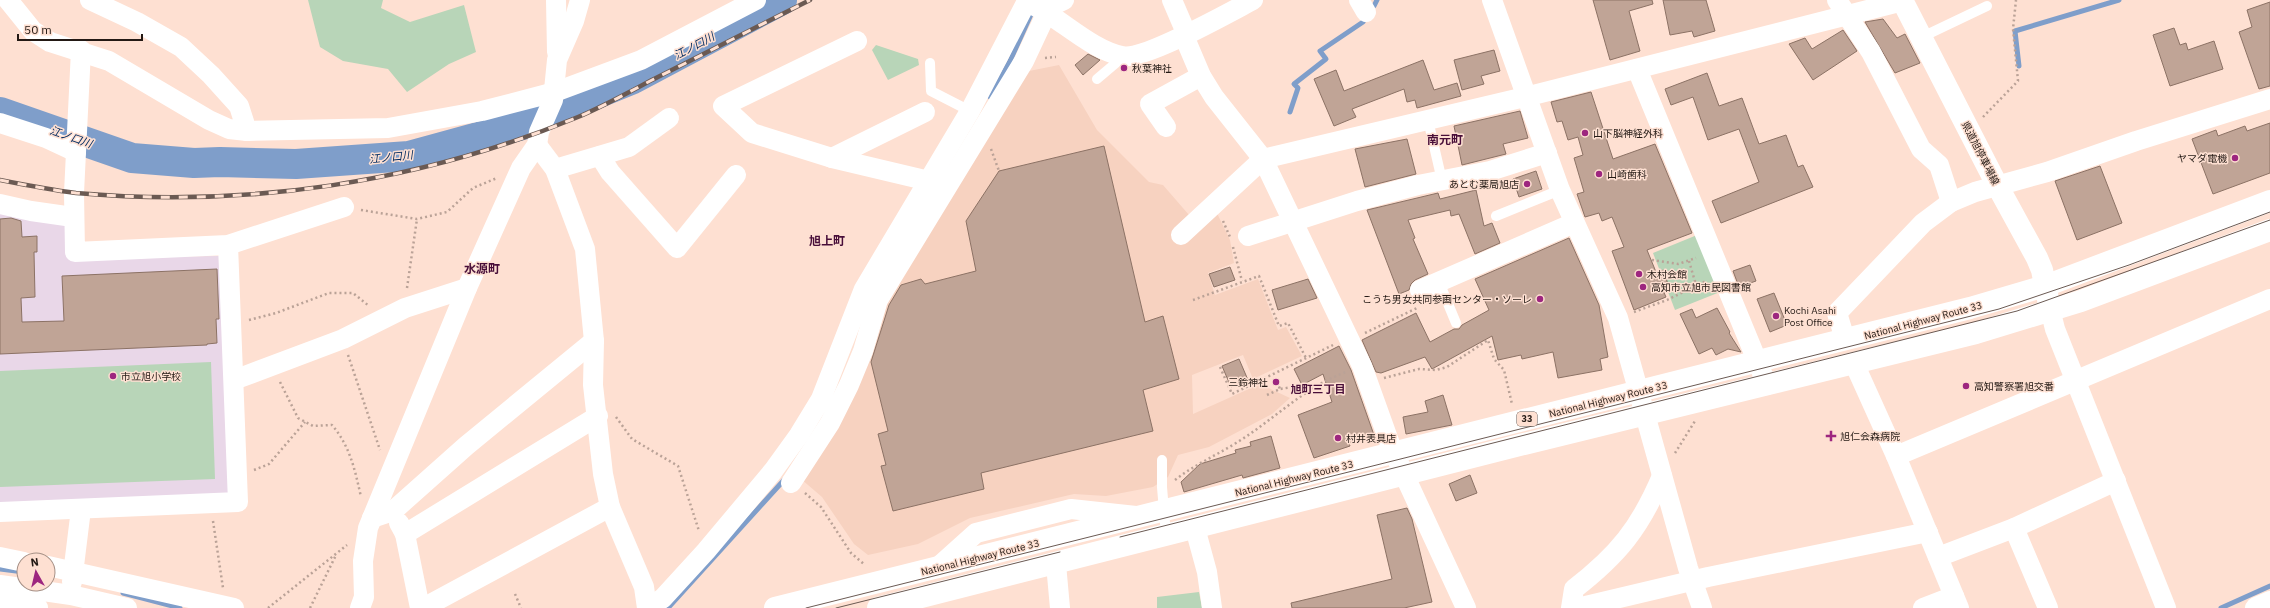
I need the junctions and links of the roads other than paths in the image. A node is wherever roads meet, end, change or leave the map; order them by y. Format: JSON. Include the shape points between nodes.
{"nodes":[{"id":1,"x":8,"y":0,"type":"edge"},
{"id":2,"x":90,"y":0,"type":"edge"},
{"id":3,"x":556,"y":0,"type":"edge"},
{"id":4,"x":580,"y":0,"type":"edge"},
{"id":5,"x":756,"y":0,"type":"edge"},
{"id":6,"x":1064,"y":0,"type":"edge"},
{"id":7,"x":1172,"y":0,"type":"edge"},
{"id":8,"x":1252,"y":0,"type":"edge"},
{"id":9,"x":1492,"y":0,"type":"edge"},
{"id":10,"x":1837,"y":0,"type":"edge"},
{"id":11,"x":1903,"y":1,"type":"edge"},
{"id":12,"x":1035,"y":6,"type":"edge"},
{"id":13,"x":1987,"y":6,"type":"dead end"},
{"id":14,"x":1848,"y":16,"type":"junction"},
{"id":15,"x":1185,"y":35,"type":"junction"},
{"id":16,"x":1922,"y":37,"type":"junction"},
{"id":17,"x":857,"y":40,"type":"dead end"},
{"id":18,"x":81,"y":50,"type":"junction"},
{"id":19,"x":1123,"y":57,"type":"junction"},
{"id":20,"x":557,"y":60,"type":"junction"},
{"id":21,"x":930,"y":63,"type":"dead end"},
{"id":22,"x":1637,"y":68,"type":"junction"},
{"id":23,"x":1201,"y":76,"type":"junction"},
{"id":24,"x":1097,"y":79,"type":"dead end"},
{"id":25,"x":554,"y":96,"type":"junction"},
{"id":26,"x":1525,"y":97,"type":"junction"},
{"id":27,"x":2270,"y":99,"type":"edge"},
{"id":28,"x":970,"y":110,"type":"junction"},
{"id":29,"x":925,"y":112,"type":"dead end"},
{"id":30,"x":669,"y":118,"type":"dead end"},
{"id":31,"x":1428,"y":120,"type":"junction"},
{"id":32,"x":0,"y":123,"type":"edge"},
{"id":33,"x":1166,"y":127,"type":"dead end"},
{"id":34,"x":248,"y":132,"type":"junction"},
{"id":35,"x":76,"y":142,"type":"junction"},
{"id":36,"x":537,"y":145,"type":"junction"},
{"id":37,"x":1547,"y":153,"type":"junction"},
{"id":38,"x":600,"y":156,"type":"junction"},
{"id":39,"x":832,"y":158,"type":"junction"},
{"id":40,"x":1263,"y":159,"type":"junction"},
{"id":41,"x":555,"y":169,"type":"junction"},
{"id":42,"x":1440,"y":172,"type":"dead end"},
{"id":43,"x":736,"y":176,"type":"dead end"},
{"id":44,"x":929,"y":181,"type":"junction"},
{"id":45,"x":1997,"y":186,"type":"junction"},
{"id":46,"x":1560,"y":190,"type":"junction"},
{"id":47,"x":2270,"y":201,"type":"edge"},
{"id":48,"x":1951,"y":202,"type":"junction"},
{"id":49,"x":0,"y":204,"type":"edge"},
{"id":50,"x":344,"y":207,"type":"road end"},
{"id":51,"x":1496,"y":216,"type":"dead end"},
{"id":52,"x":73,"y":217,"type":"junction"},
{"id":53,"x":1293,"y":220,"type":"junction"},
{"id":54,"x":1574,"y":223,"type":"junction"},
{"id":55,"x":2270,"y":230,"type":"edge"},
{"id":56,"x":1181,"y":235,"type":"dead end"},
{"id":57,"x":1248,"y":236,"type":"dead end"},
{"id":58,"x":228,"y":245,"type":"junction"},
{"id":59,"x":1439,"y":282,"type":"junction"},
{"id":60,"x":2045,"y":286,"type":"junction"},
{"id":61,"x":467,"y":288,"type":"junction"},
{"id":62,"x":1420,"y":290,"type":"road end"},
{"id":63,"x":2270,"y":299,"type":"edge"},
{"id":64,"x":2050,"y":309,"type":"junction"},
{"id":65,"x":1456,"y":324,"type":"dead end"},
{"id":66,"x":1845,"y":340,"type":"junction"},
{"id":67,"x":594,"y":341,"type":"junction"},
{"id":68,"x":1757,"y":361,"type":"junction"},
{"id":69,"x":848,"y":362,"type":"junction"},
{"id":70,"x":1854,"y":363,"type":"junction"},
{"id":71,"x":234,"y":380,"type":"junction"},
{"id":72,"x":2075,"y":381,"type":"junction"},
{"id":73,"x":1767,"y":385,"type":"junction"},
{"id":74,"x":1640,"y":390,"type":"junction"},
{"id":75,"x":1646,"y":414,"type":"junction"},
{"id":76,"x":606,"y":415,"type":"junction"},
{"id":77,"x":1393,"y":452,"type":"junction"},
{"id":78,"x":1896,"y":456,"type":"junction"},
{"id":79,"x":1162,"y":460,"type":"dead end"},
{"id":80,"x":1404,"y":476,"type":"junction"},
{"id":81,"x":1662,"y":476,"type":"junction"},
{"id":82,"x":2116,"y":481,"type":"junction"},
{"id":83,"x":610,"y":507,"type":"junction"},
{"id":84,"x":81,"y":509,"type":"junction"},
{"id":85,"x":1164,"y":510,"type":"junction"},
{"id":86,"x":393,"y":511,"type":"junction"},
{"id":87,"x":0,"y":512,"type":"edge"},
{"id":88,"x":370,"y":523,"type":"junction"},
{"id":89,"x":1195,"y":528,"type":"junction"},
{"id":90,"x":2014,"y":528,"type":"junction"},
{"id":91,"x":1928,"y":532,"type":"junction"},
{"id":92,"x":405,"y":534,"type":"junction"},
{"id":93,"x":1166,"y":535,"type":"junction"},
{"id":94,"x":1938,"y":557,"type":"junction"},
{"id":95,"x":0,"y":558,"type":"edge"},
{"id":96,"x":16,"y":561,"type":"edge"},
{"id":97,"x":1056,"y":564,"type":"junction"},
{"id":98,"x":56,"y":571,"type":"edge"},
{"id":99,"x":1693,"y":581,"type":"junction"},
{"id":100,"x":72,"y":582,"type":"junction"},
{"id":101,"x":0,"y":585,"type":"edge"},
{"id":102,"x":0,"y":602,"type":"edge"},
{"id":103,"x":1956,"y":602,"type":"edge"},
{"id":104,"x":2270,"y":602,"type":"edge"},
{"id":105,"x":230,"y":606,"type":"edge"},
{"id":106,"x":37,"y":608,"type":"edge"},
{"id":107,"x":128,"y":608,"type":"edge"},
{"id":108,"x":360,"y":608,"type":"edge"},
{"id":109,"x":421,"y":608,"type":"edge"},
{"id":110,"x":648,"y":608,"type":"edge"},
{"id":111,"x":775,"y":608,"type":"edge"},
{"id":112,"x":878,"y":608,"type":"edge"},
{"id":113,"x":1060,"y":608,"type":"edge"},
{"id":114,"x":1212,"y":608,"type":"edge"},
{"id":115,"x":1466,"y":608,"type":"edge"},
{"id":116,"x":1571,"y":608,"type":"edge"},
{"id":117,"x":1577,"y":608,"type":"edge"},
{"id":118,"x":1702,"y":608,"type":"edge"},
{"id":119,"x":1923,"y":608,"type":"edge"},
{"id":120,"x":2048,"y":608,"type":"edge"},
{"id":121,"x":2166,"y":608,"type":"edge"},
{"id":122,"x":2256,"y":608,"type":"edge"}],
"edges":[{"from":1,"to":18,"type":"street","via":[[33,31],[50,42]]},
{"from":2,"to":34,"type":"street","via":[[137,22],[181,47],[239,106]]},
{"from":3,"to":20,"type":"street"},
{"from":4,"to":20,"type":"street"},
{"from":5,"to":25,"type":"street","via":[[641,60]]},
{"from":6,"to":12,"type":"street"},
{"from":7,"to":15,"type":"street"},
{"from":8,"to":15,"type":"street"},
{"from":9,"to":26,"type":"street"},
{"from":10,"to":14,"type":"street"},
{"from":11,"to":14,"type":"street"},
{"from":11,"to":16,"type":"main road","name":"県道旭停車場線"},
{"from":12,"to":19,"type":"street","via":[[1103,49]]},
{"from":12,"to":28,"type":"street"},
{"from":12,"to":69,"type":"street","via":[[1024,61],[878,300]]},
{"from":13,"to":16,"type":"lane"},
{"from":14,"to":22,"type":"street"},
{"from":14,"to":48,"type":"street","via":[[1871,52],[1921,149],[1939,165]]},
{"from":15,"to":19,"type":"street","via":[[1137,55]]},
{"from":15,"to":23,"type":"street"},
{"from":16,"to":45,"type":"main road","name":"県道旭停車場線"},
{"from":17,"to":39,"type":"street","via":[[723,106],[752,133]]},
{"from":18,"to":34,"type":"street","via":[[109,61],[209,120],[230,129]]},
{"from":18,"to":35,"type":"street"},
{"from":19,"to":24,"type":"lane"},
{"from":20,"to":25,"type":"street"},
{"from":21,"to":28,"type":"lane","via":[[931,91]]},
{"from":22,"to":26,"type":"street"},
{"from":22,"to":68,"type":"street"},
{"from":23,"to":33,"type":"street","via":[[1150,104]]},
{"from":23,"to":40,"type":"street","via":[[1214,97]]},
{"from":25,"to":34,"type":"street","via":[[388,128]]},
{"from":25,"to":36,"type":"street","via":[[539,132]]},
{"from":26,"to":31,"type":"street"},
{"from":26,"to":37,"type":"street"},
{"from":27,"to":45,"type":"street"},
{"from":28,"to":44,"type":"street"},
{"from":29,"to":39,"type":"street"},
{"from":30,"to":38,"type":"street","via":[[629,147]]},
{"from":31,"to":40,"type":"street"},
{"from":31,"to":42,"type":"lane"},
{"from":32,"to":35,"type":"street","via":[[46,138]]},
{"from":35,"to":52,"type":"street"},
{"from":36,"to":41,"type":"street"},
{"from":36,"to":61,"type":"street","via":[[521,168]]},
{"from":37,"to":46,"type":"street"},
{"from":37,"to":53,"type":"street","via":[[1490,171],[1410,187]]},
{"from":38,"to":41,"type":"street"},
{"from":38,"to":43,"type":"street","via":[[610,172],[677,248]]},
{"from":39,"to":44,"type":"street"},
{"from":40,"to":53,"type":"street"},
{"from":40,"to":56,"type":"street"},
{"from":41,"to":67,"type":"street","via":[[585,249]]},
{"from":44,"to":69,"type":"street","via":[[864,289]]},
{"from":45,"to":48,"type":"street"},
{"from":45,"to":60,"type":"main road","name":"県道旭停車場線","via":[[2042,270]]},
{"from":46,"to":51,"type":"lane"},
{"from":46,"to":54,"type":"street"},
{"from":47,"to":60,"type":"main road","name":"National Highway Route 33","number":"33"},
{"from":48,"to":66,"type":"street","via":[[1923,223],[1837,313]]},
{"from":49,"to":52,"type":"street"},
{"from":50,"to":58,"type":"street"},
{"from":52,"to":58,"type":"street","via":[[75,252]]},
{"from":53,"to":57,"type":"street"},
{"from":53,"to":77,"type":"street","via":[[1365,374]]},
{"from":54,"to":59,"type":"street"},
{"from":54,"to":74,"type":"street","via":[[1618,318]]},
{"from":55,"to":64,"type":"main road","number":"33","via":[[2081,301]]},
{"from":58,"to":71,"type":"street"},
{"from":59,"to":62,"type":"street"},
{"from":59,"to":65,"type":"lane"},
{"from":60,"to":64,"type":"main road","name":"県道旭停車場線"},
{"from":60,"to":66,"type":"main road","name":"National Highway Route 33","number":"33"},
{"from":61,"to":71,"type":"street","via":[[405,308],[343,339]]},
{"from":61,"to":88,"type":"street"},
{"from":63,"to":72,"type":"street"},
{"from":64,"to":70,"type":"main road","number":"33","via":[[1976,333]]},
{"from":64,"to":72,"type":"street"},
{"from":66,"to":68,"type":"main road","name":"National Highway Route 33","number":"33"},
{"from":67,"to":76,"type":"street","via":[[593,385]]},
{"from":67,"to":86,"type":"street","via":[[466,446]]},
{"from":68,"to":73,"type":"street"},
{"from":68,"to":74,"type":"main road","name":"National Highway Route 33","number":"33"},
{"from":69,"to":110,"type":"street","via":[[799,435],[783,478],[706,551],[663,598]]},
{"from":70,"to":73,"type":"main road","number":"33"},
{"from":70,"to":78,"type":"street"},
{"from":71,"to":84,"type":"street","via":[[238,502]]},
{"from":72,"to":78,"type":"street"},
{"from":72,"to":82,"type":"street"},
{"from":73,"to":75,"type":"main road","number":"33"},
{"from":74,"to":75,"type":"street"},
{"from":74,"to":77,"type":"main road","name":"National Highway Route 33","number":"33"},
{"from":75,"to":80,"type":"main road","number":"33"},
{"from":75,"to":81,"type":"street"},
{"from":76,"to":83,"type":"street","via":[[603,474]]},
{"from":76,"to":92,"type":"street"},
{"from":77,"to":80,"type":"street"},
{"from":77,"to":85,"type":"main road","name":"National Highway Route 33","number":"33"},
{"from":78,"to":91,"type":"street"},
{"from":79,"to":85,"type":"lane"},
{"from":80,"to":89,"type":"main road","number":"33"},
{"from":80,"to":115,"type":"street"},
{"from":81,"to":99,"type":"street"},
{"from":81,"to":116,"type":"street","via":[[1649,506],[1627,541],[1608,562],[1574,589]]},
{"from":82,"to":90,"type":"street"},
{"from":82,"to":121,"type":"street"},
{"from":83,"to":109,"type":"street"},
{"from":83,"to":110,"type":"street","via":[[644,587]]},
{"from":84,"to":87,"type":"street"},
{"from":84,"to":100,"type":"street"},
{"from":85,"to":93,"type":"lane"},
{"from":85,"to":111,"type":"main road","name":"National Highway Route 33","number":"33"},
{"from":86,"to":88,"type":"street"},
{"from":86,"to":92,"type":"street"},
{"from":88,"to":108,"type":"street","via":[[363,561],[364,597]]},
{"from":89,"to":93,"type":"main road","number":"33"},
{"from":89,"to":114,"type":"street","via":[[1207,572]]},
{"from":90,"to":94,"type":"street"},
{"from":90,"to":120,"type":"street"},
{"from":91,"to":94,"type":"street"},
{"from":91,"to":99,"type":"street"},
{"from":92,"to":109,"type":"street"},
{"from":93,"to":97,"type":"main road","number":"33"},
{"from":94,"to":103,"type":"street"},
{"from":95,"to":96,"type":"street"},
{"from":97,"to":112,"type":"main road","number":"33"},
{"from":97,"to":113,"type":"street"},
{"from":98,"to":100,"type":"street"},
{"from":99,"to":117,"type":"street"},
{"from":99,"to":118,"type":"street"},
{"from":100,"to":101,"type":"street"},
{"from":100,"to":105,"type":"street"},
{"from":100,"to":107,"type":"street"},
{"from":102,"to":106,"type":"main road"},
{"from":103,"to":119,"type":"street"},
{"from":104,"to":122,"type":"main road"}]}
